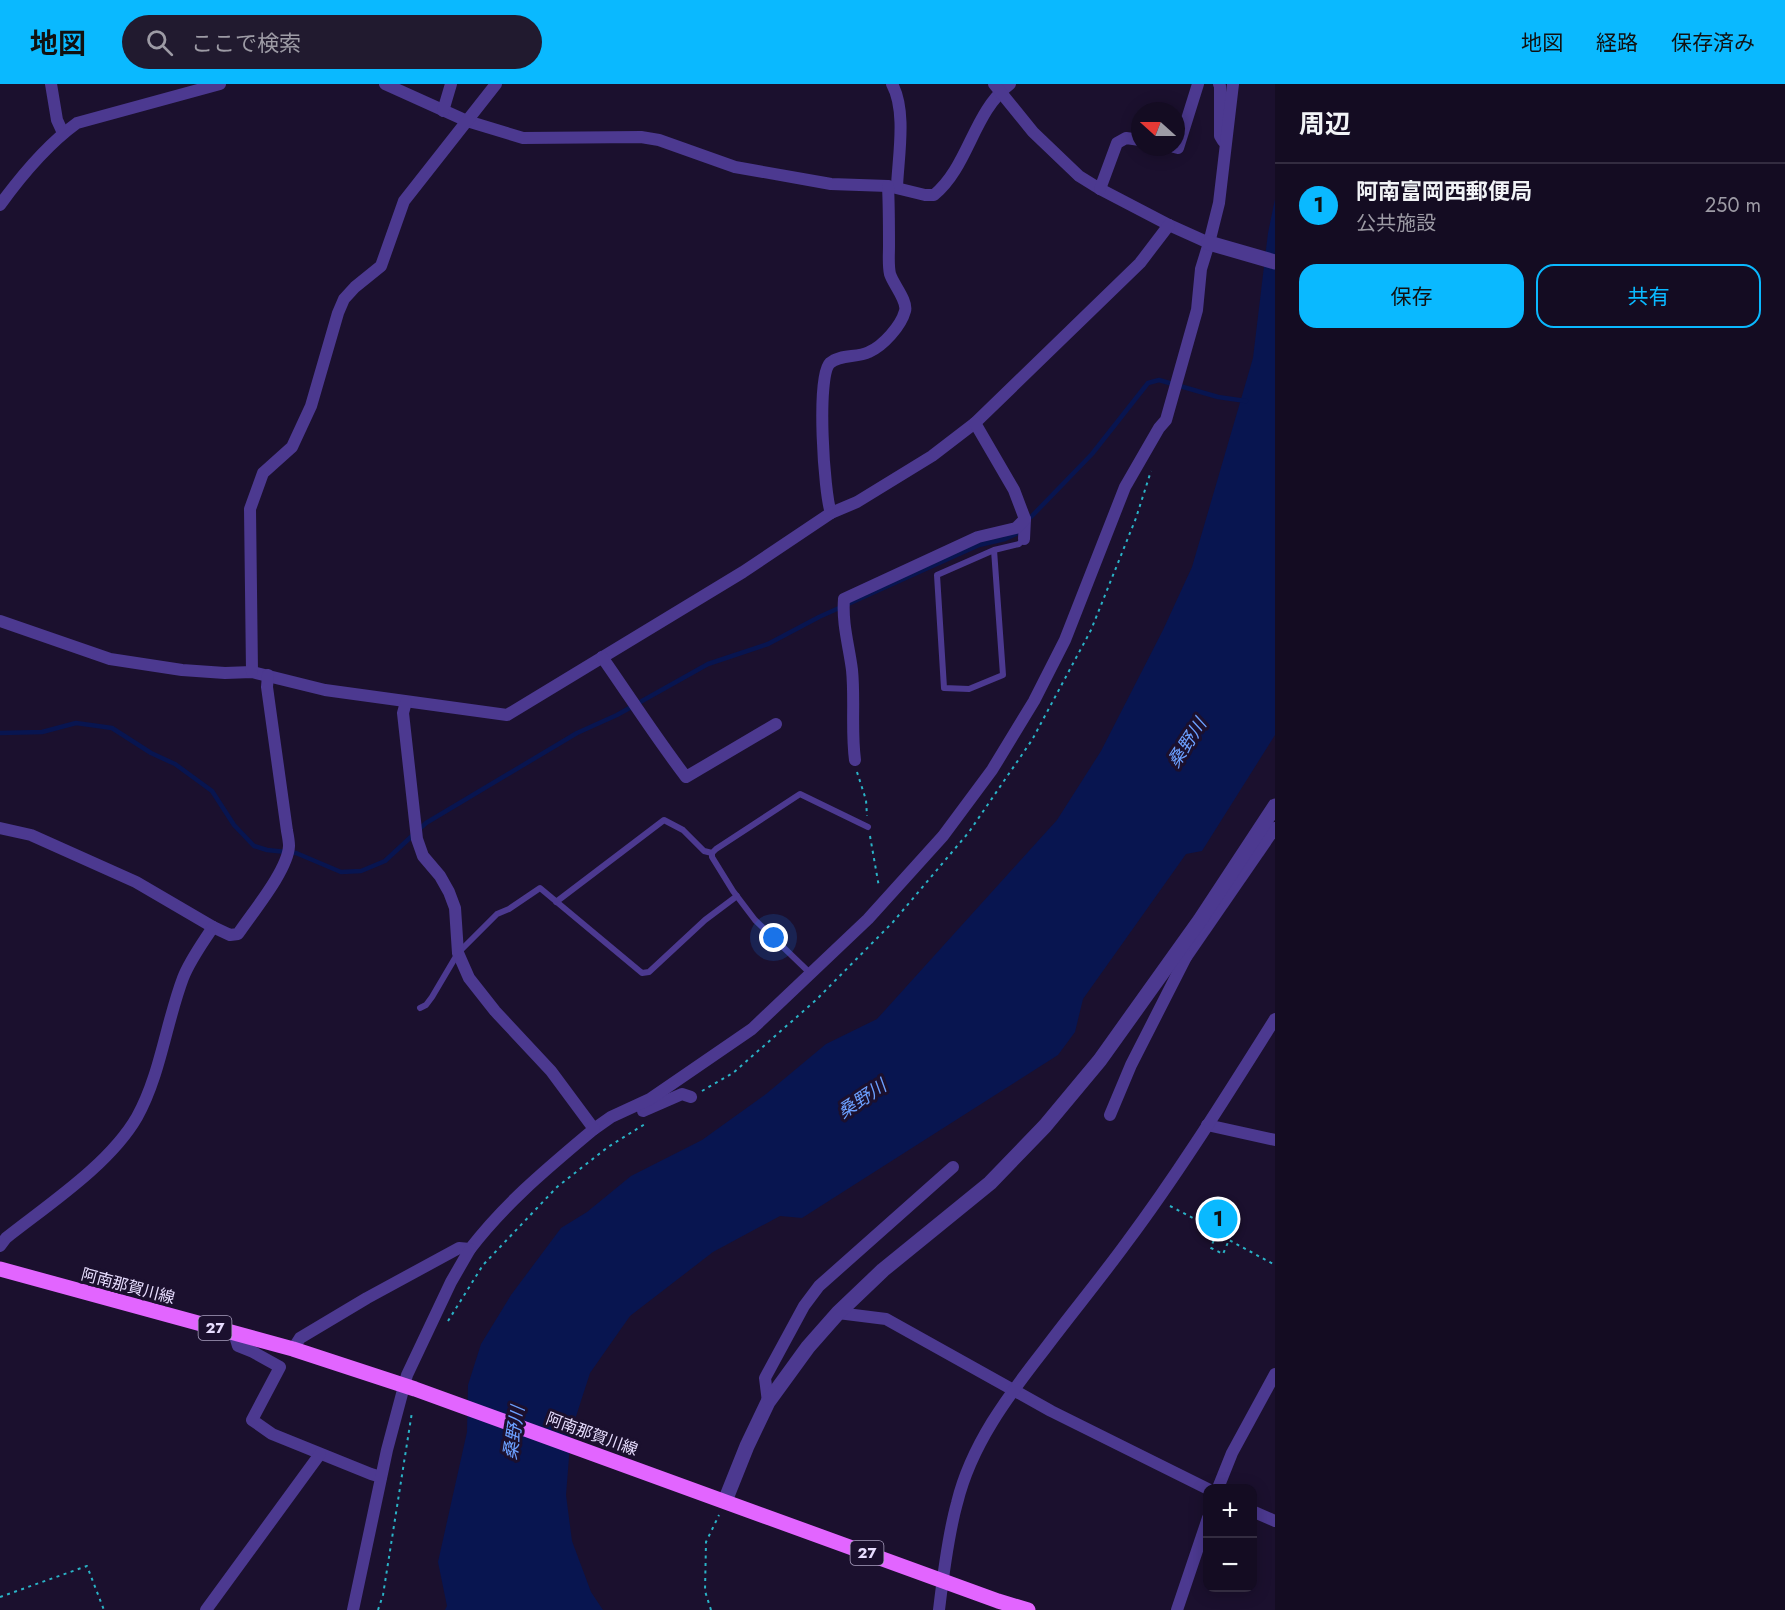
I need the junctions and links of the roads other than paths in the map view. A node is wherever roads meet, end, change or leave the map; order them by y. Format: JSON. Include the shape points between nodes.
{"nodes":[{"id":1,"x":51,"y":84,"type":"edge"},
{"id":2,"x":220,"y":84,"type":"edge"},
{"id":3,"x":385,"y":84,"type":"edge"},
{"id":4,"x":451,"y":84,"type":"edge"},
{"id":5,"x":496,"y":84,"type":"edge"},
{"id":6,"x":892,"y":84,"type":"edge"},
{"id":7,"x":1198,"y":84,"type":"edge"},
{"id":8,"x":1219,"y":84,"type":"edge"},
{"id":9,"x":1233,"y":84,"type":"edge"},
{"id":10,"x":1002,"y":86,"type":"edge"},
{"id":11,"x":443,"y":111,"type":"junction"},
{"id":12,"x":467,"y":121,"type":"junction"},
{"id":13,"x":1185,"y":126,"type":"edge"},
{"id":14,"x":63,"y":133,"type":"junction"},
{"id":15,"x":1131,"y":139,"type":"edge"},
{"id":16,"x":1227,"y":146,"type":"junction"},
{"id":17,"x":892,"y":187,"type":"junction"},
{"id":18,"x":1100,"y":189,"type":"junction"},
{"id":19,"x":0,"y":206,"type":"edge"},
{"id":20,"x":1169,"y":225,"type":"junction"},
{"id":21,"x":1209,"y":243,"type":"junction"},
{"id":22,"x":1275,"y":262,"type":"edge"},
{"id":23,"x":975,"y":423,"type":"junction"},
{"id":24,"x":831,"y":513,"type":"junction"},
{"id":25,"x":1025,"y":519,"type":"junction"},
{"id":26,"x":1024,"y":539,"type":"joint"},
{"id":27,"x":994,"y":550,"type":"junction"},
{"id":28,"x":0,"y":621,"type":"edge"},
{"id":29,"x":602,"y":657,"type":"junction"},
{"id":30,"x":252,"y":672,"type":"junction"},
{"id":31,"x":268,"y":675,"type":"junction"},
{"id":32,"x":406,"y":702,"type":"junction"},
{"id":33,"x":776,"y":724,"type":"dead end"},
{"id":34,"x":855,"y":760,"type":"dead end"},
{"id":35,"x":1275,"y":806,"type":"edge"},
{"id":36,"x":868,"y":827,"type":"dead end"},
{"id":37,"x":0,"y":828,"type":"edge"},
{"id":38,"x":1275,"y":828,"type":"edge"},
{"id":39,"x":712,"y":853,"type":"junction"},
{"id":40,"x":737,"y":896,"type":"junction"},
{"id":41,"x":556,"y":902,"type":"junction"},
{"id":42,"x":213,"y":927,"type":"junction"},
{"id":43,"x":1183,"y":951,"type":"junction"},
{"id":44,"x":458,"y":953,"type":"junction"},
{"id":45,"x":811,"y":975,"type":"junction"},
{"id":46,"x":420,"y":1008,"type":"dead end"},
{"id":47,"x":1275,"y":1019,"type":"edge"},
{"id":48,"x":691,"y":1097,"type":"road end"},
{"id":49,"x":1110,"y":1115,"type":"dead end"},
{"id":50,"x":1208,"y":1125,"type":"junction"},
{"id":51,"x":594,"y":1130,"type":"junction"},
{"id":52,"x":1275,"y":1140,"type":"edge"},
{"id":53,"x":953,"y":1167,"type":"dead end"},
{"id":54,"x":0,"y":1246,"type":"edge"},
{"id":55,"x":470,"y":1249,"type":"junction"},
{"id":56,"x":0,"y":1269,"type":"edge"},
{"id":57,"x":838,"y":1313,"type":"junction"},
{"id":58,"x":234,"y":1333,"type":"junction"},
{"id":59,"x":293,"y":1349,"type":"junction"},
{"id":60,"x":1275,"y":1374,"type":"edge"},
{"id":61,"x":404,"y":1385,"type":"junction"},
{"id":62,"x":1013,"y":1390,"type":"junction"},
{"id":63,"x":768,"y":1402,"type":"junction"},
{"id":64,"x":320,"y":1454,"type":"junction"},
{"id":65,"x":381,"y":1477,"type":"junction"},
{"id":66,"x":1220,"y":1484,"type":"edge"},
{"id":67,"x":1203,"y":1486,"type":"edge"},
{"id":68,"x":725,"y":1501,"type":"junction"},
{"id":69,"x":1257,"y":1512,"type":"edge"},
{"id":70,"x":1275,"y":1521,"type":"edge"},
{"id":71,"x":1203,"y":1533,"type":"edge"},
{"id":72,"x":942,"y":1581,"type":"junction"},
{"id":73,"x":206,"y":1610,"type":"edge"},
{"id":74,"x":352,"y":1610,"type":"edge"},
{"id":75,"x":939,"y":1610,"type":"edge"},
{"id":76,"x":1028,"y":1610,"type":"edge"},
{"id":77,"x":1177,"y":1610,"type":"edge"}],
"edges":[{"from":1,"to":14,"type":"street"},
{"from":2,"to":14,"type":"street","via":[[78,123]]},
{"from":3,"to":11,"type":"street"},
{"from":4,"to":11,"type":"street"},
{"from":5,"to":12,"type":"street"},
{"from":6,"to":17,"type":"street","via":[[899,119]]},
{"from":7,"to":13,"type":"street"},
{"from":8,"to":16,"type":"street","via":[[1220,136]]},
{"from":9,"to":16,"type":"street"},
{"from":10,"to":17,"type":"street","via":[[942,188],[934,195],[925,195]]},
{"from":10,"to":18,"type":"street","via":[[1033,132],[1079,176]]},
{"from":11,"to":12,"type":"street"},
{"from":12,"to":17,"type":"street","via":[[523,138],[641,137],[735,166],[831,184]]},
{"from":12,"to":30,"type":"street","via":[[404,201],[381,266],[344,299],[311,406],[292,447],[263,473],[250,508]]},
{"from":14,"to":19,"type":"street"},
{"from":15,"to":18,"type":"street","via":[[1117,143]]},
{"from":16,"to":21,"type":"street"},
{"from":17,"to":24,"type":"street","via":[[890,273],[906,305],[905,312],[885,340],[869,352],[839,358],[826,369],[823,436],[826,501]]},
{"from":18,"to":20,"type":"street"},
{"from":20,"to":21,"type":"street"},
{"from":20,"to":23,"type":"street","via":[[1140,263]]},
{"from":21,"to":22,"type":"street"},
{"from":21,"to":45,"type":"street","via":[[1201,269],[1197,310],[1167,420],[1125,487],[1065,640],[1034,700],[992,770],[943,836]]},
{"from":23,"to":24,"type":"street","via":[[933,456],[857,502]]},
{"from":23,"to":25,"type":"street","via":[[1014,490]]},
{"from":24,"to":29,"type":"street","via":[[743,572]]},
{"from":25,"to":26,"type":"street"},
{"from":25,"to":34,"type":"street","via":[[1016,528],[978,537],[844,599],[844,627],[852,671]]},
{"from":26,"to":27,"type":"lane"},
{"from":27,"to":27,"type":"lane","via":[[1003,675],[969,689],[944,688],[937,575]]},
{"from":28,"to":30,"type":"street","via":[[110,659],[182,670]]},
{"from":29,"to":32,"type":"street","via":[[507,715]]},
{"from":29,"to":33,"type":"street","via":[[686,777]]},
{"from":30,"to":31,"type":"street"},
{"from":31,"to":32,"type":"street","via":[[326,690]]},
{"from":31,"to":42,"type":"street","via":[[289,847],[273,884],[238,934],[230,935]]},
{"from":32,"to":44,"type":"street","via":[[403,713],[417,839],[455,908]]},
{"from":35,"to":43,"type":"street"},
{"from":36,"to":39,"type":"lane","via":[[800,794]]},
{"from":37,"to":42,"type":"street","via":[[31,835],[136,882]]},
{"from":38,"to":43,"type":"street"},
{"from":39,"to":40,"type":"lane"},
{"from":39,"to":41,"type":"lane","via":[[664,820]]},
{"from":40,"to":41,"type":"lane","via":[[649,972],[642,973]]},
{"from":40,"to":45,"type":"lane","via":[[755,920]]},
{"from":41,"to":44,"type":"lane","via":[[540,888],[497,914]]},
{"from":42,"to":54,"type":"street","via":[[190,961],[150,1087],[125,1137]]},
{"from":43,"to":49,"type":"street"},
{"from":43,"to":57,"type":"street","via":[[1045,1126],[990,1183],[883,1270]]},
{"from":44,"to":46,"type":"lane","via":[[432,997]]},
{"from":44,"to":51,"type":"street","via":[[469,978],[551,1071]]},
{"from":45,"to":51,"type":"street","via":[[752,1029],[650,1099],[610,1117]]},
{"from":47,"to":50,"type":"street"},
{"from":48,"to":51,"type":"street","via":[[682,1095]]},
{"from":50,"to":52,"type":"street"},
{"from":50,"to":62,"type":"street","via":[[1128,1241]]},
{"from":51,"to":55,"type":"street","via":[[512,1199]]},
{"from":53,"to":63,"type":"street","via":[[819,1286],[765,1378]]},
{"from":55,"to":59,"type":"street","via":[[459,1248],[414,1271],[300,1338]]},
{"from":55,"to":61,"type":"street","via":[[418,1348]]},
{"from":56,"to":58,"type":"main road","name":"阿南那賀川線","number":"27"},
{"from":57,"to":62,"type":"street","via":[[886,1319]]},
{"from":57,"to":63,"type":"street"},
{"from":58,"to":59,"type":"main road","name":"阿南那賀川線","number":"27"},
{"from":58,"to":64,"type":"street","via":[[238,1346],[280,1367],[252,1420],[272,1434]]},
{"from":59,"to":61,"type":"main road","name":"阿南那賀川線","number":"27"},
{"from":60,"to":66,"type":"street"},
{"from":61,"to":65,"type":"street"},
{"from":61,"to":68,"type":"main road","name":"阿南那賀川線","number":"27"},
{"from":62,"to":67,"type":"street"},
{"from":62,"to":72,"type":"street","via":[[974,1456],[957,1502]]},
{"from":63,"to":68,"type":"street"},
{"from":64,"to":65,"type":"street"},
{"from":64,"to":73,"type":"street"},
{"from":65,"to":74,"type":"street"},
{"from":68,"to":72,"type":"main road","name":"阿南那賀川線","number":"27"},
{"from":69,"to":70,"type":"street"},
{"from":71,"to":77,"type":"street"},
{"from":72,"to":75,"type":"street"},
{"from":72,"to":76,"type":"main road","name":"阿南那賀川線","number":"27"}]}
